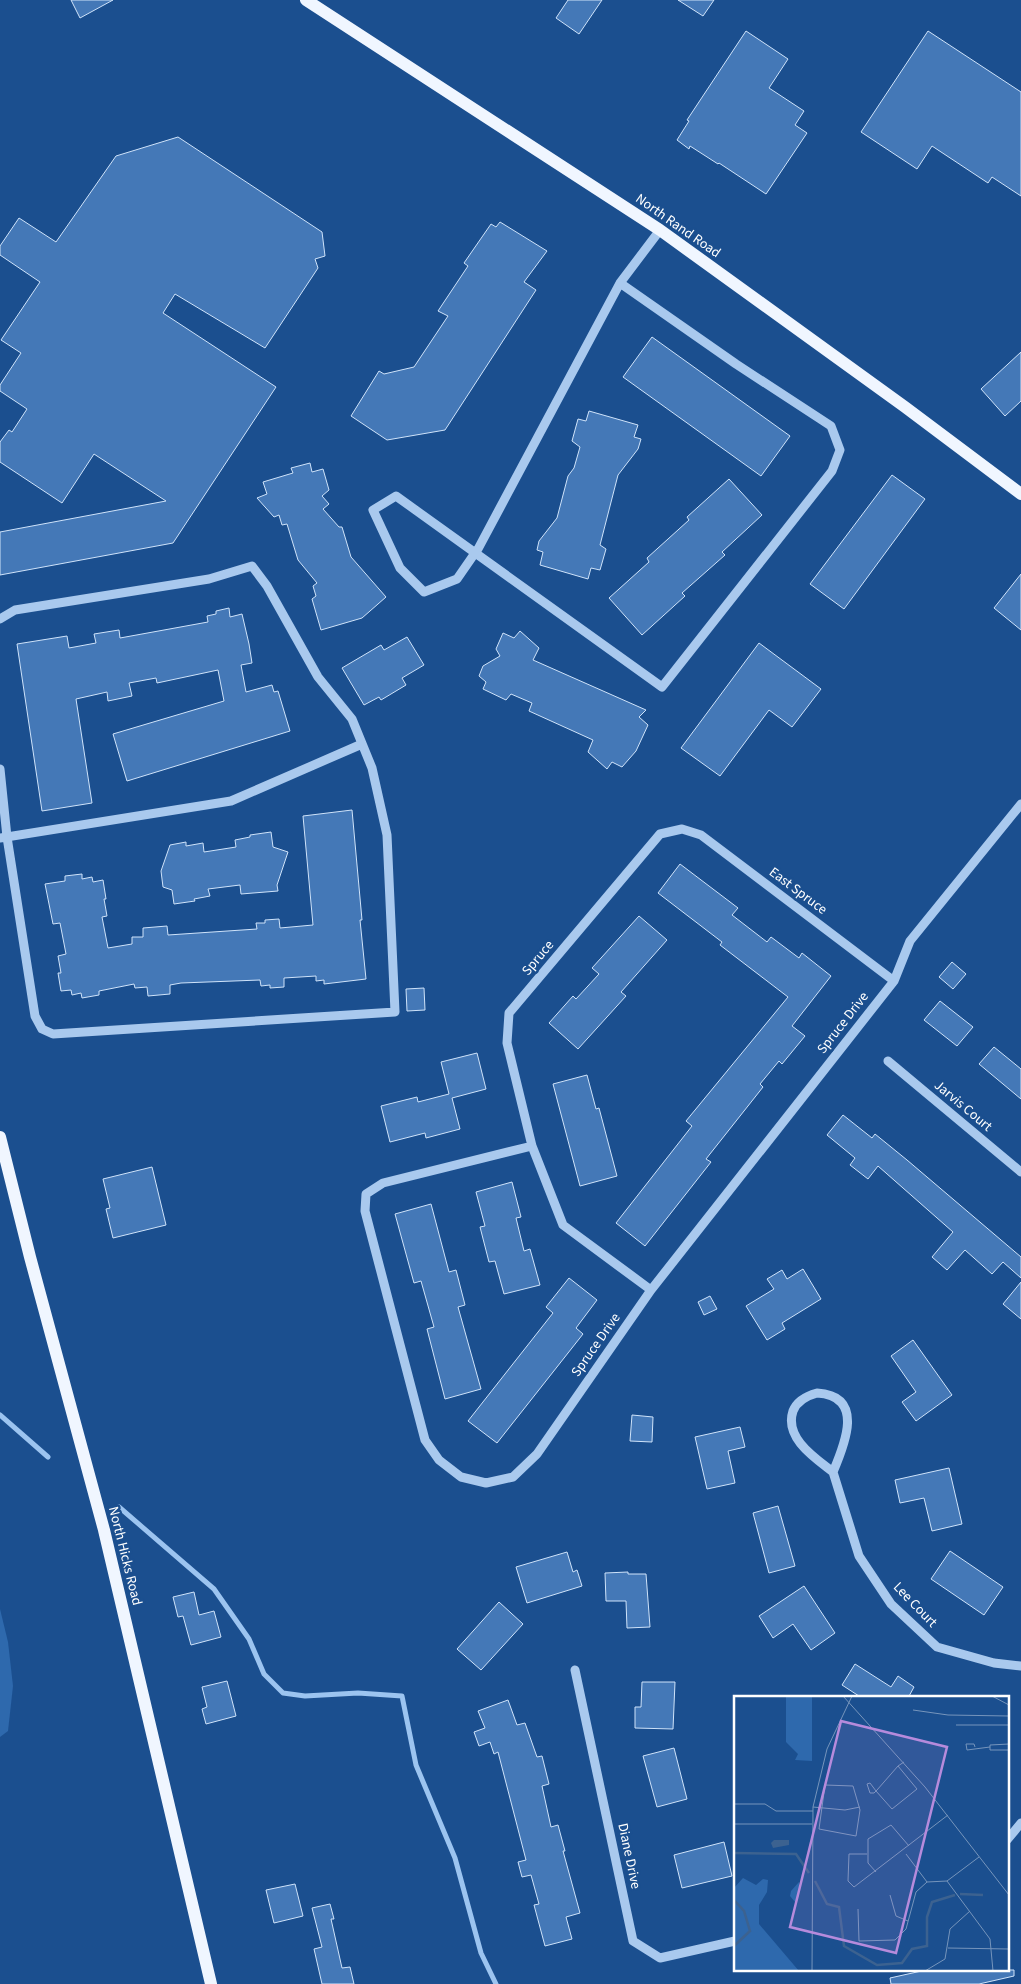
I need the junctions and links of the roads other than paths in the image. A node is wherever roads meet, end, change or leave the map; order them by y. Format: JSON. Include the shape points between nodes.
{"nodes":[{"id":1,"x":306,"y":0,"type":"edge"},
{"id":2,"x":660,"y":230,"type":"junction"},
{"id":3,"x":620,"y":283,"type":"junction"},
{"id":4,"x":1021,"y":494,"type":"edge"},
{"id":5,"x":475,"y":553,"type":"junction"},
{"id":6,"x":0,"y":618,"type":"edge"},
{"id":7,"x":362,"y":744,"type":"junction"},
{"id":8,"x":0,"y":769,"type":"edge"},
{"id":9,"x":1021,"y":804,"type":"edge"},
{"id":10,"x":682,"y":828,"type":"joint"},
{"id":11,"x":4,"y":838,"type":"edge"},
{"id":12,"x":894,"y":981,"type":"junction"},
{"id":13,"x":888,"y":1060,"type":"dead end"},
{"id":14,"x":0,"y":1137,"type":"edge"},
{"id":15,"x":532,"y":1146,"type":"junction"},
{"id":16,"x":1021,"y":1172,"type":"edge"},
{"id":17,"x":650,"y":1290,"type":"junction"},
{"id":18,"x":833,"y":1472,"type":"junction"},
{"id":19,"x":1021,"y":1666,"type":"edge"},
{"id":20,"x":574,"y":1670,"type":"dead end"},
{"id":21,"x":1021,"y":1823,"type":"edge"},
{"id":22,"x":1008,"y":1839,"type":"edge"},
{"id":23,"x":734,"y":1941,"type":"edge"},
{"id":24,"x":211,"y":1984,"type":"edge"}],
"edges":[{"from":1,"to":2,"type":"main road","name":"North Rand Road"},
{"from":2,"to":3,"type":"street"},
{"from":2,"to":4,"type":"main road","name":"North Rand Road"},
{"from":3,"to":5,"type":"street"},
{"from":3,"to":5,"type":"street","via":[[831,426],[840,450],[832,471],[662,687]]},
{"from":5,"to":5,"type":"street","via":[[457,579],[424,592],[400,568],[373,510],[396,496]]},
{"from":6,"to":7,"type":"street","via":[[15,610],[209,579],[252,566],[267,586],[318,676],[352,719]]},
{"from":7,"to":11,"type":"street","via":[[231,801]]},
{"from":7,"to":11,"type":"street","via":[[372,768],[387,835],[396,1012],[53,1034],[42,1029],[35,1016]]},
{"from":8,"to":11,"type":"street"},
{"from":9,"to":12,"type":"street","name":"Spruce Drive","via":[[910,941]]},
{"from":10,"to":12,"type":"street","name":"East Spruce","via":[[701,835]]},
{"from":10,"to":15,"type":"street","name":"Spruce","via":[[660,834],[509,1014],[508,1043]]},
{"from":12,"to":17,"type":"street","name":"Spruce Drive"},
{"from":13,"to":16,"type":"street","name":"Jarvis Court"},
{"from":14,"to":24,"type":"main road","name":"North Hicks Road","via":[[104,1530]]},
{"from":15,"to":17,"type":"street","name":"Spruce","via":[[563,1225]]},
{"from":15,"to":17,"type":"street","name":"Spruce Drive","via":[[383,1182],[366,1194],[365,1211],[425,1440],[438,1460],[461,1477],[486,1483],[513,1477],[537,1454]]},
{"from":18,"to":18,"type":"street","via":[[848,1421],[842,1404],[826,1394],[817,1393],[800,1401],[794,1409],[791,1427],[800,1443]]},
{"from":18,"to":19,"type":"street","name":"Lee Court","via":[[859,1556],[891,1604],[937,1647],[994,1663]]},
{"from":20,"to":23,"type":"street","name":"Diane Drive","via":[[633,1941],[660,1958]]},
{"from":21,"to":22,"type":"street"}]}
